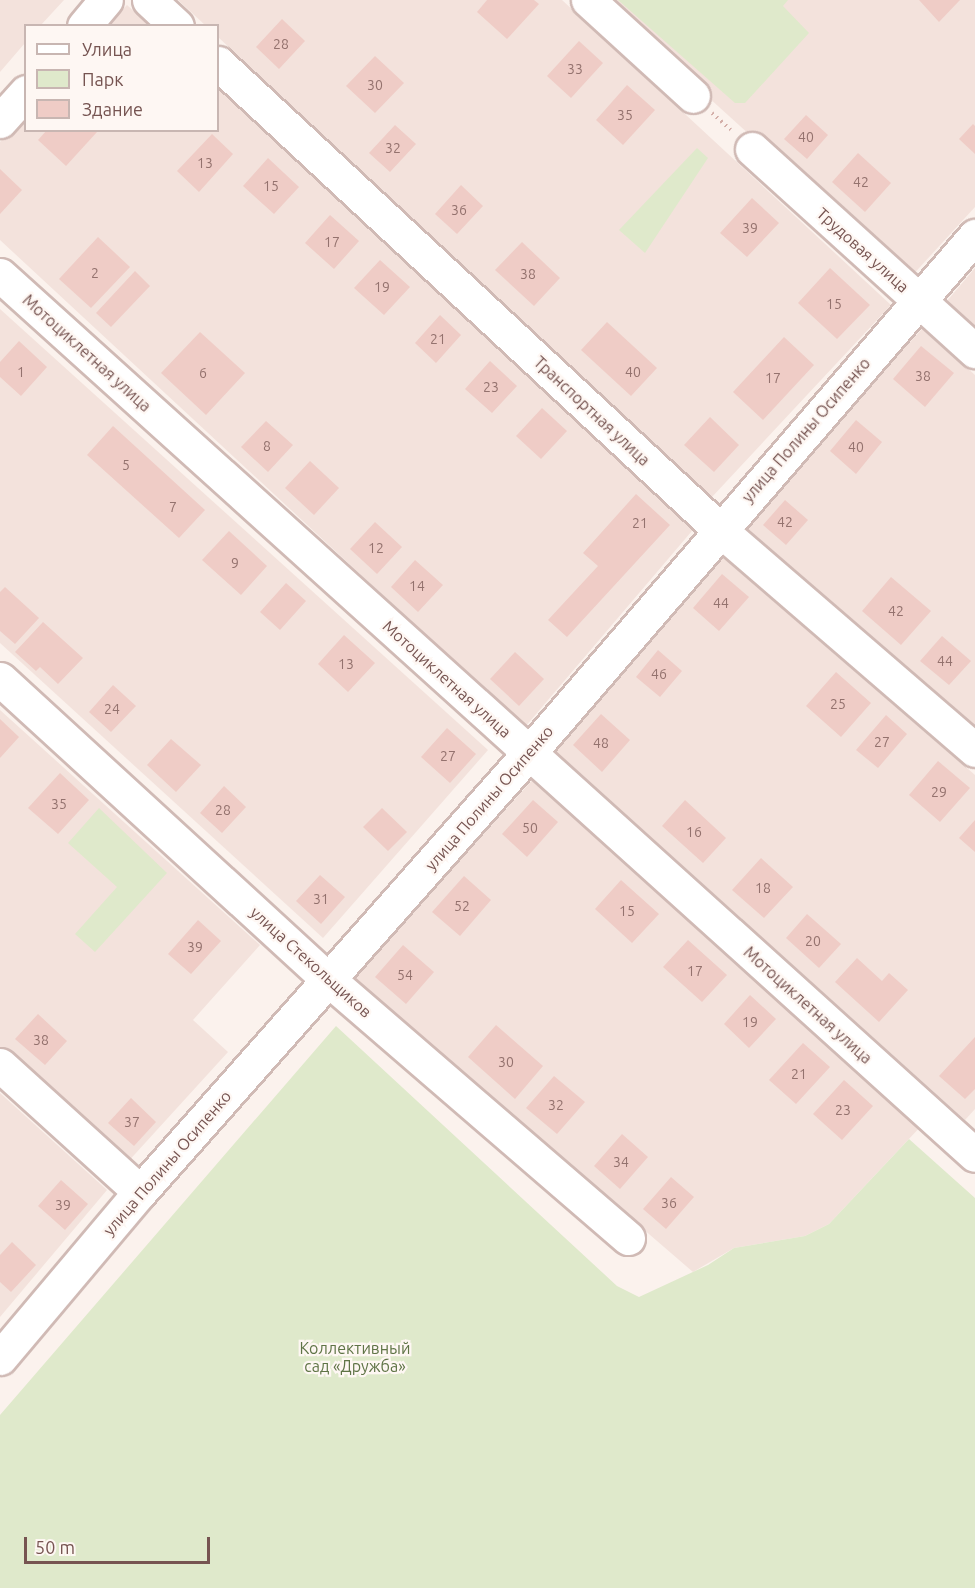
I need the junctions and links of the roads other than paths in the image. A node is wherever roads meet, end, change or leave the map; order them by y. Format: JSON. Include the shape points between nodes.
{"nodes":[{"id":1,"x":106,"y":0,"type":"edge"},
{"id":2,"x":149,"y":0,"type":"edge"},
{"id":3,"x":588,"y":0,"type":"edge"},
{"id":4,"x":86,"y":24,"type":"edge"},
{"id":5,"x":175,"y":24,"type":"edge"},
{"id":6,"x":219,"y":64,"type":"edge"},
{"id":7,"x":24,"y":94,"type":"edge"},
{"id":8,"x":693,"y":96,"type":"road end"},
{"id":9,"x":0,"y":121,"type":"edge"},
{"id":10,"x":752,"y":149,"type":"road end"},
{"id":11,"x":975,"y":236,"type":"edge"},
{"id":12,"x":0,"y":275,"type":"edge"},
{"id":13,"x":919,"y":300,"type":"junction"},
{"id":14,"x":975,"y":351,"type":"edge"},
{"id":15,"x":719,"y":529,"type":"junction"},
{"id":16,"x":0,"y":679,"type":"edge"},
{"id":17,"x":975,"y":750,"type":"edge"},
{"id":18,"x":529,"y":753,"type":"junction"},
{"id":19,"x":329,"y":980,"type":"junction"},
{"id":20,"x":0,"y":1065,"type":"edge"},
{"id":21,"x":974,"y":1153,"type":"edge"},
{"id":22,"x":140,"y":1192,"type":"junction"},
{"id":23,"x":628,"y":1238,"type":"dead end"},
{"id":24,"x":0,"y":1358,"type":"edge"}],
"edges":[{"from":1,"to":4,"type":"street"},
{"from":2,"to":5,"type":"street"},
{"from":3,"to":8,"type":"street"},
{"from":6,"to":15,"type":"street","name":"Транспортная улица"},
{"from":7,"to":9,"type":"street"},
{"from":10,"to":13,"type":"street","name":"Трудовая улица"},
{"from":11,"to":13,"type":"street","name":"улица Полины Осипенко"},
{"from":12,"to":18,"type":"street","name":"Мотоциклетная улица"},
{"from":13,"to":14,"type":"street","name":"Трудовая улица"},
{"from":13,"to":15,"type":"street","name":"улица Полины Осипенко"},
{"from":15,"to":17,"type":"street","name":"Транспортная улица"},
{"from":15,"to":18,"type":"street","name":"улица Полины Осипенко"},
{"from":16,"to":19,"type":"street","name":"улица Стекольщиков"},
{"from":18,"to":19,"type":"street","name":"улица Полины Осипенко"},
{"from":18,"to":21,"type":"street","name":"Мотоциклетная улица"},
{"from":19,"to":22,"type":"street","name":"улица Полины Осипенко"},
{"from":19,"to":23,"type":"street","name":"улица Стекольщиков"},
{"from":20,"to":22,"type":"street"},
{"from":22,"to":24,"type":"street","name":"улица Полины Осипенко"}]}
